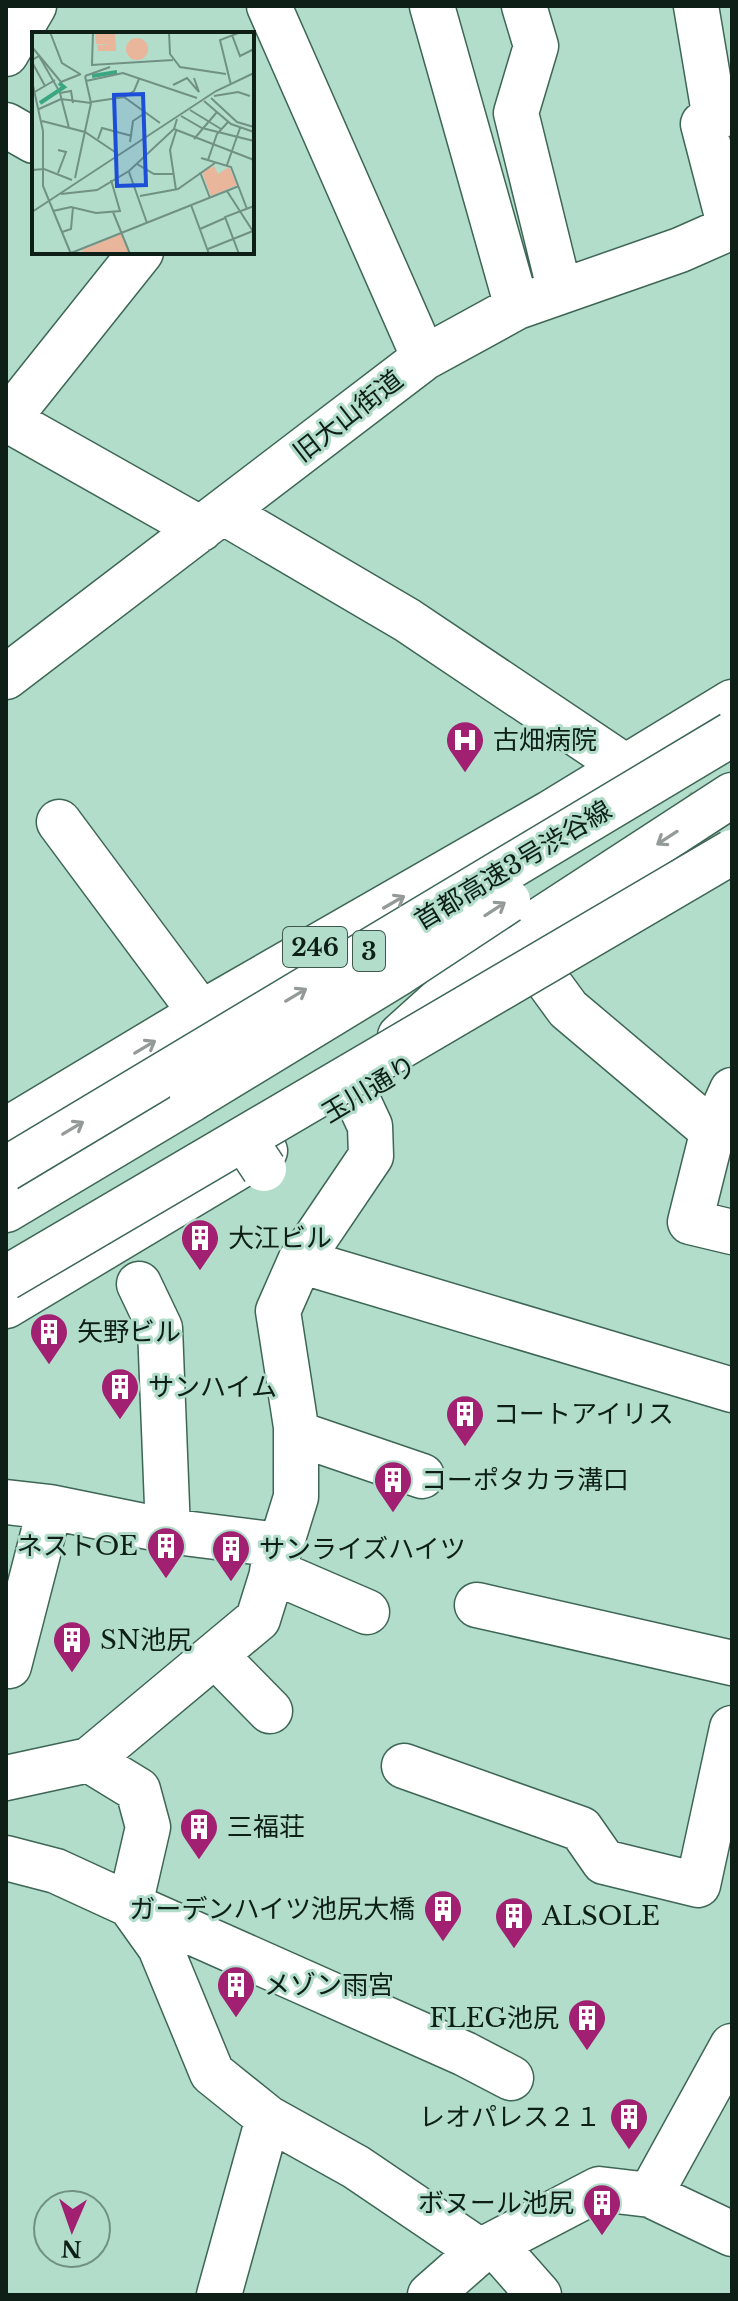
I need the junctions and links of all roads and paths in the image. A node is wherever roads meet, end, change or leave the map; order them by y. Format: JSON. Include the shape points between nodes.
{"nodes":[{"id":1,"x":34,"y":6,"type":"edge"},
{"id":2,"x":269,"y":6,"type":"edge"},
{"id":3,"x":432,"y":6,"type":"edge"},
{"id":4,"x":524,"y":6,"type":"edge"},
{"id":5,"x":696,"y":6,"type":"edge"},
{"id":6,"x":6,"y":54,"type":"edge"},
{"id":7,"x":6,"y":125,"type":"edge"},
{"id":8,"x":32,"y":140,"type":"edge"},
{"id":9,"x":731,"y":228,"type":"edge"},
{"id":10,"x":139,"y":254,"type":"edge"},
{"id":11,"x":560,"y":292,"type":"junction"},
{"id":12,"x":517,"y":307,"type":"junction"},
{"id":13,"x":424,"y":358,"type":"junction"},
{"id":14,"x":7,"y":420,"type":"edge"},
{"id":15,"x":212,"y":521,"type":"junction"},
{"id":16,"x":6,"y":677,"type":"edge"},
{"id":17,"x":732,"y":702,"type":"edge"},
{"id":18,"x":732,"y":734,"type":"edge"},
{"id":19,"x":732,"y":750,"type":"edge"},
{"id":20,"x":626,"y":767,"type":"junction"},
{"id":21,"x":732,"y":795,"type":"edge"},
{"id":22,"x":59,"y":822,"type":"dead end"},
{"id":23,"x":732,"y":852,"type":"edge"},
{"id":24,"x":732,"y":873,"type":"edge"},
{"id":25,"x":549,"y":983,"type":"junction"},
{"id":26,"x":201,"y":1013,"type":"junction"},
{"id":27,"x":732,"y":1090,"type":"edge"},
{"id":28,"x":356,"y":1096,"type":"junction"},
{"id":29,"x":6,"y":1130,"type":"edge"},
{"id":30,"x":712,"y":1134,"type":"junction"},
{"id":31,"x":264,"y":1149,"type":"junction"},
{"id":32,"x":6,"y":1169,"type":"edge"},
{"id":33,"x":6,"y":1210,"type":"edge"},
{"id":34,"x":732,"y":1232,"type":"edge"},
{"id":35,"x":300,"y":1261,"type":"junction"},
{"id":36,"x":6,"y":1278,"type":"edge"},
{"id":37,"x":139,"y":1284,"type":"dead end"},
{"id":38,"x":6,"y":1306,"type":"edge"},
{"id":39,"x":732,"y":1390,"type":"edge"},
{"id":40,"x":296,"y":1433,"type":"junction"},
{"id":41,"x":422,"y":1476,"type":"dead end"},
{"id":42,"x":6,"y":1502,"type":"edge"},
{"id":43,"x":50,"y":1507,"type":"junction"},
{"id":44,"x":168,"y":1531,"type":"junction"},
{"id":45,"x":276,"y":1558,"type":"junction"},
{"id":46,"x":477,"y":1605,"type":"dead end"},
{"id":47,"x":367,"y":1612,"type":"dead end"},
{"id":48,"x":215,"y":1655,"type":"junction"},
{"id":49,"x":732,"y":1663,"type":"edge"},
{"id":50,"x":9,"y":1666,"type":"dead end"},
{"id":51,"x":270,"y":1711,"type":"dead end"},
{"id":52,"x":732,"y":1728,"type":"edge"},
{"id":53,"x":89,"y":1760,"type":"junction"},
{"id":54,"x":404,"y":1766,"type":"dead end"},
{"id":55,"x":6,"y":1778,"type":"edge"},
{"id":56,"x":6,"y":1858,"type":"edge"},
{"id":57,"x":711,"y":1871,"type":"edge"},
{"id":58,"x":130,"y":1905,"type":"junction"},
{"id":59,"x":732,"y":2046,"type":"edge"},
{"id":60,"x":511,"y":2078,"type":"dead end"},
{"id":61,"x":268,"y":2118,"type":"junction"},
{"id":62,"x":650,"y":2195,"type":"junction"},
{"id":63,"x":732,"y":2234,"type":"edge"},
{"id":64,"x":487,"y":2248,"type":"junction"},
{"id":65,"x":219,"y":2295,"type":"edge"},
{"id":66,"x":430,"y":2295,"type":"edge"},
{"id":67,"x":539,"y":2295,"type":"edge"}],
"edges":[{"from":1,"to":6,"type":"main road"},
{"from":2,"to":13,"type":"main road"},
{"from":3,"to":12,"type":"main road"},
{"from":4,"to":11,"type":"main road","via":[[536,46],[516,113]]},
{"from":5,"to":9,"type":"main road","via":[[715,119],[703,124]]},
{"from":7,"to":8,"type":"main road"},
{"from":9,"to":11,"type":"main road","name":"旧大山街道"},
{"from":10,"to":14,"type":"main road"},
{"from":11,"to":12,"type":"main road","name":"旧大山街道"},
{"from":12,"to":13,"type":"main road","name":"旧大山街道"},
{"from":13,"to":15,"type":"main road","name":"旧大山街道"},
{"from":14,"to":15,"type":"main road"},
{"from":15,"to":16,"type":"main road","name":"旧大山街道"},
{"from":15,"to":20,"type":"main road","via":[[407,620]]},
{"from":17,"to":20,"type":"main road","number":"246"},
{"from":32,"to":18,"type":"main road","name":"首都高速3号渋谷線","number":"3","one_way":true,"bridge":true},
{"from":33,"to":19,"type":"main road","one_way":true,"bridge":true,"via":[[399,973]]},
{"from":26,"to":20,"type":"main road","number":"246","one_way":true},
{"from":21,"to":31,"type":"main road","one_way":true,"via":[[500,946]]},
{"from":22,"to":26,"type":"main road"},
{"from":23,"to":31,"type":"main road","bridge":true},
{"from":24,"to":25,"type":"main road","name":"玉川通り"},
{"from":25,"to":28,"type":"main road","name":"玉川通り"},
{"from":25,"to":30,"type":"main road","via":[[568,1009]]},
{"from":29,"to":26,"type":"main road","number":"246","one_way":true},
{"from":27,"to":30,"type":"main road"},
{"from":28,"to":31,"type":"main road","name":"玉川通り"},
{"from":28,"to":35,"type":"main road","via":[[370,1126],[371,1156]]},
{"from":30,"to":34,"type":"main road","via":[[690,1222]]},
{"from":31,"to":36,"type":"main road","bridge":true},
{"from":31,"to":38,"type":"main road","name":"玉川通り"},
{"from":35,"to":39,"type":"main road"},
{"from":35,"to":40,"type":"main road","via":[[278,1311]]},
{"from":37,"to":44,"type":"main road","via":[[160,1328]]},
{"from":40,"to":41,"type":"main road"},
{"from":40,"to":45,"type":"main road","via":[[296,1497]]},
{"from":42,"to":43,"type":"main road"},
{"from":43,"to":44,"type":"main road"},
{"from":43,"to":50,"type":"main road"},
{"from":44,"to":45,"type":"main road"},
{"from":45,"to":47,"type":"main road"},
{"from":45,"to":48,"type":"main road","via":[[258,1619]]},
{"from":46,"to":49,"type":"main road"},
{"from":48,"to":51,"type":"main road"},
{"from":48,"to":53,"type":"main road"},
{"from":52,"to":57,"type":"main road"},
{"from":53,"to":55,"type":"main road"},
{"from":53,"to":58,"type":"main road","via":[[138,1790],[148,1827]]},
{"from":54,"to":57,"type":"main road","via":[[581,1829],[604,1862]]},
{"from":56,"to":58,"type":"main road","via":[[56,1871]]},
{"from":58,"to":60,"type":"main road"},
{"from":58,"to":61,"type":"main road","via":[[160,1947],[212,2073]]},
{"from":59,"to":62,"type":"main road"},
{"from":61,"to":64,"type":"main road"},
{"from":61,"to":65,"type":"main road"},
{"from":62,"to":63,"type":"main road"},
{"from":62,"to":64,"type":"main road","via":[[599,2189]]},
{"from":64,"to":66,"type":"main road"},
{"from":64,"to":67,"type":"main road"}]}
